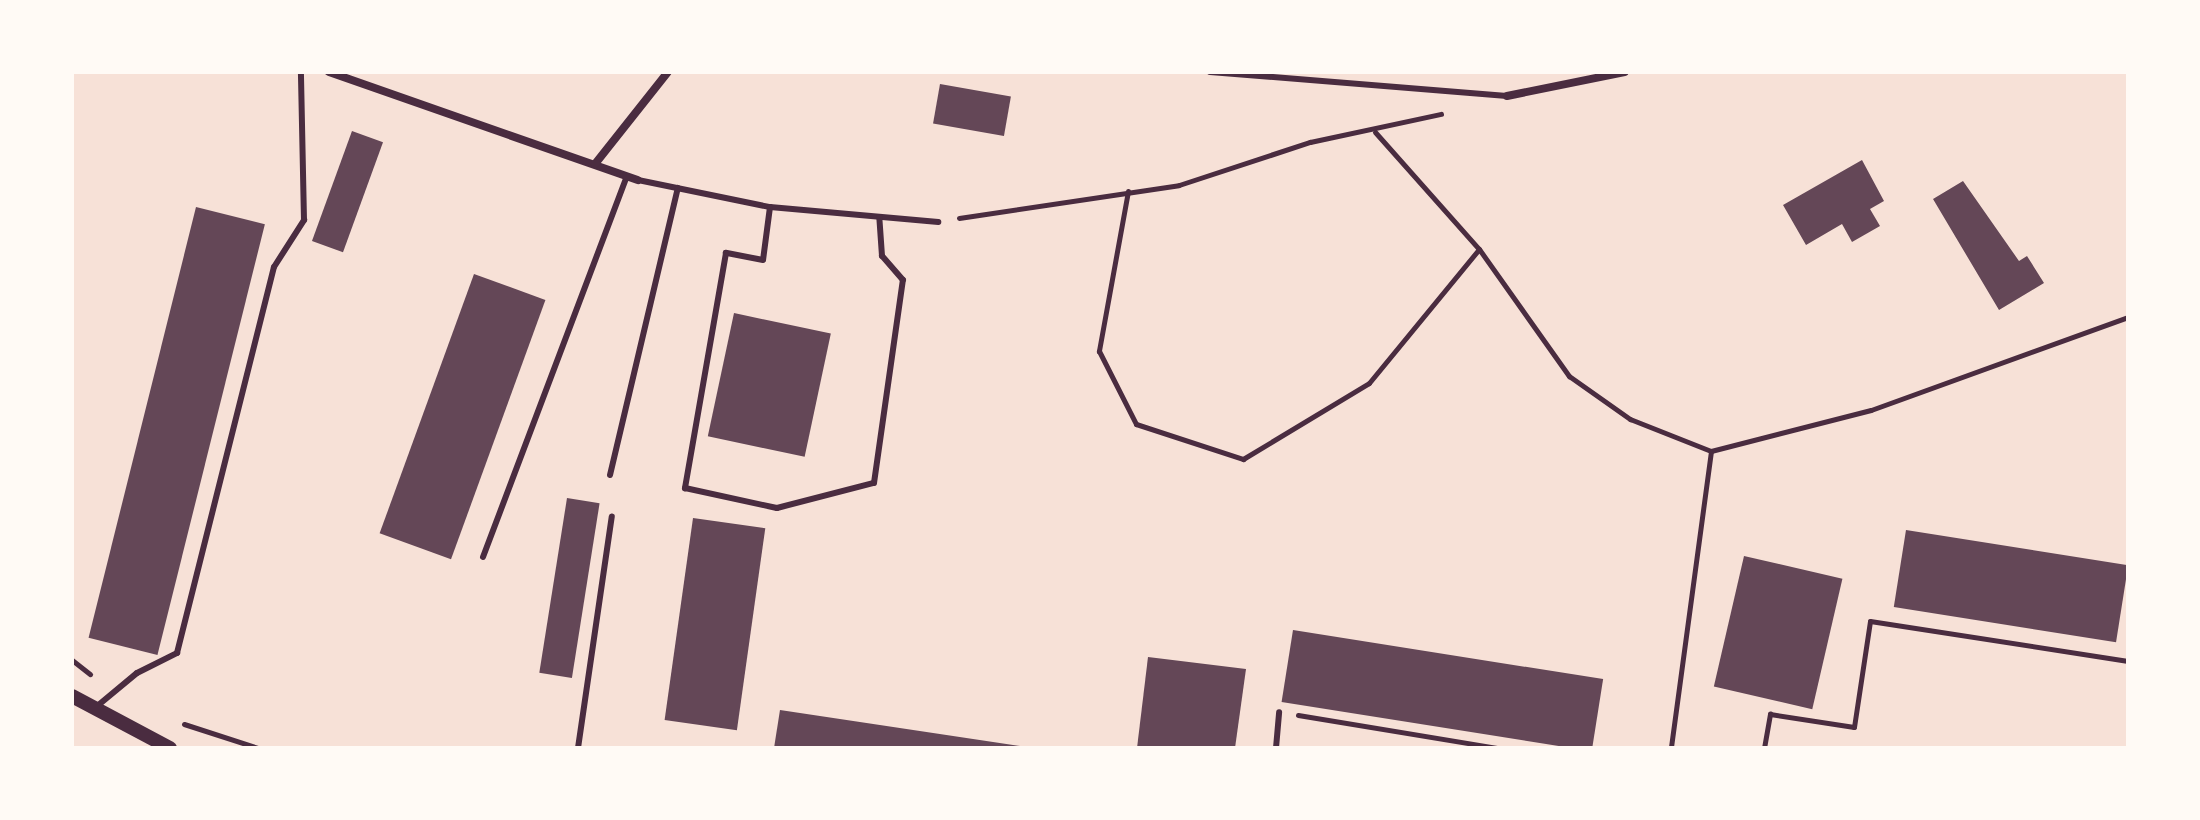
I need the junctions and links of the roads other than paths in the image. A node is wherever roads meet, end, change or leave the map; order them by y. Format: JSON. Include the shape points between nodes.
{"nodes":[{"id":1,"x":301,"y":72,"type":"edge"},
{"id":2,"x":329,"y":72,"type":"edge"},
{"id":3,"x":668,"y":72,"type":"edge"},
{"id":4,"x":1210,"y":72,"type":"edge"},
{"id":5,"x":1625,"y":72,"type":"edge"},
{"id":6,"x":1507,"y":96,"type":"joint"},
{"id":7,"x":595,"y":164,"type":"junction"},
{"id":8,"x":627,"y":176,"type":"junction"},
{"id":9,"x":638,"y":180,"type":"joint"},
{"id":10,"x":678,"y":188,"type":"junction"},
{"id":11,"x":770,"y":207,"type":"junction"},
{"id":12,"x":879,"y":217,"type":"junction"},
{"id":13,"x":938,"y":222,"type":"road end"},
{"id":14,"x":610,"y":475,"type":"dead end"},
{"id":15,"x":612,"y":516,"type":"dead end"},
{"id":16,"x":483,"y":557,"type":"dead end"},
{"id":17,"x":72,"y":696,"type":"edge"},
{"id":18,"x":95,"y":708,"type":"junction"},
{"id":19,"x":1279,"y":712,"type":"road end"},
{"id":20,"x":170,"y":748,"type":"edge"},
{"id":21,"x":578,"y":748,"type":"edge"},
{"id":22,"x":1276,"y":748,"type":"edge"}],
"edges":[{"from":1,"to":18,"type":"lane","via":[[304,220],[274,267],[177,653]]},
{"from":2,"to":7,"type":"street"},
{"from":3,"to":7,"type":"street"},
{"from":4,"to":6,"type":"lane"},
{"from":5,"to":6,"type":"street"},
{"from":7,"to":8,"type":"street"},
{"from":8,"to":9,"type":"street"},
{"from":8,"to":16,"type":"lane"},
{"from":9,"to":10,"type":"lane"},
{"from":10,"to":11,"type":"lane"},
{"from":10,"to":14,"type":"lane"},
{"from":11,"to":12,"type":"lane"},
{"from":11,"to":12,"type":"lane","via":[[763,260],[726,253],[685,488],[777,508],[874,483],[903,280],[882,256]]},
{"from":12,"to":13,"type":"lane"},
{"from":15,"to":21,"type":"lane"},
{"from":17,"to":18,"type":"street"},
{"from":18,"to":20,"type":"street"},
{"from":19,"to":22,"type":"lane"}]}
